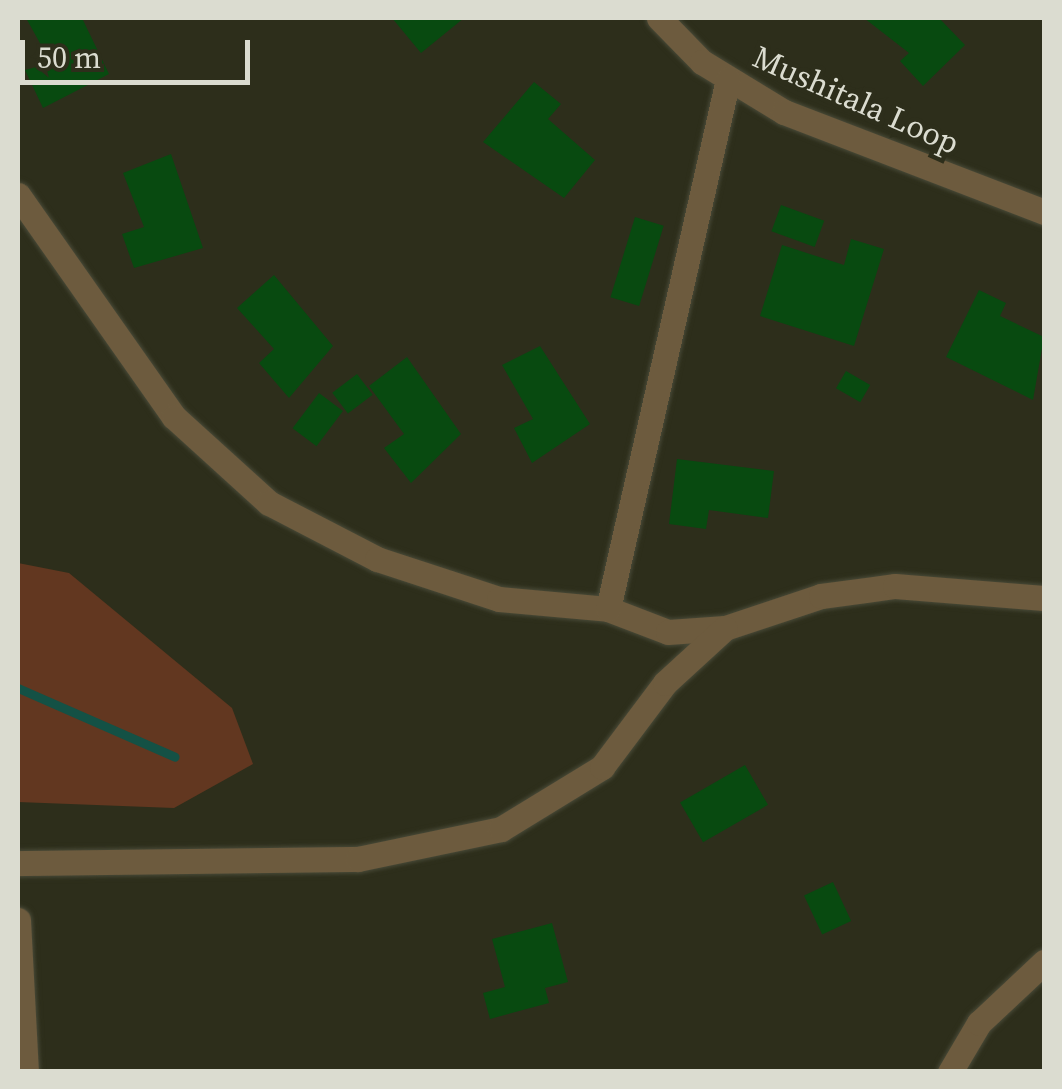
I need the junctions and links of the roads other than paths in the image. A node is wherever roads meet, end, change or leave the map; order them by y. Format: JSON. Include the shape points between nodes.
{"nodes":[{"id":1,"x":659,"y":18,"type":"edge"},
{"id":2,"x":728,"y":79,"type":"junction"},
{"id":3,"x":18,"y":196,"type":"edge"},
{"id":4,"x":1044,"y":212,"type":"edge"},
{"id":5,"x":1044,"y":598,"type":"edge"},
{"id":6,"x":608,"y":609,"type":"junction"},
{"id":7,"x":726,"y":628,"type":"junction"},
{"id":8,"x":18,"y":863,"type":"edge"},
{"id":9,"x":18,"y":920,"type":"edge"},
{"id":10,"x":1044,"y":962,"type":"edge"},
{"id":11,"x":26,"y":1072,"type":"edge"},
{"id":12,"x":950,"y":1072,"type":"edge"}],
"edges":[{"from":1,"to":2,"type":"street","name":"Mushitala Loop"},
{"from":2,"to":4,"type":"street","name":"Mushitala Loop","via":[[784,112]]},
{"from":2,"to":6,"type":"street"},
{"from":3,"to":6,"type":"street","via":[[174,417],[268,502],[377,559],[499,599]]},
{"from":5,"to":7,"type":"street","via":[[895,586],[821,596]]},
{"from":6,"to":7,"type":"street","via":[[668,632]]},
{"from":7,"to":8,"type":"street","via":[[665,683],[602,767],[501,828],[358,859]]},
{"from":9,"to":11,"type":"street"},
{"from":10,"to":12,"type":"street","via":[[980,1024]]}]}
